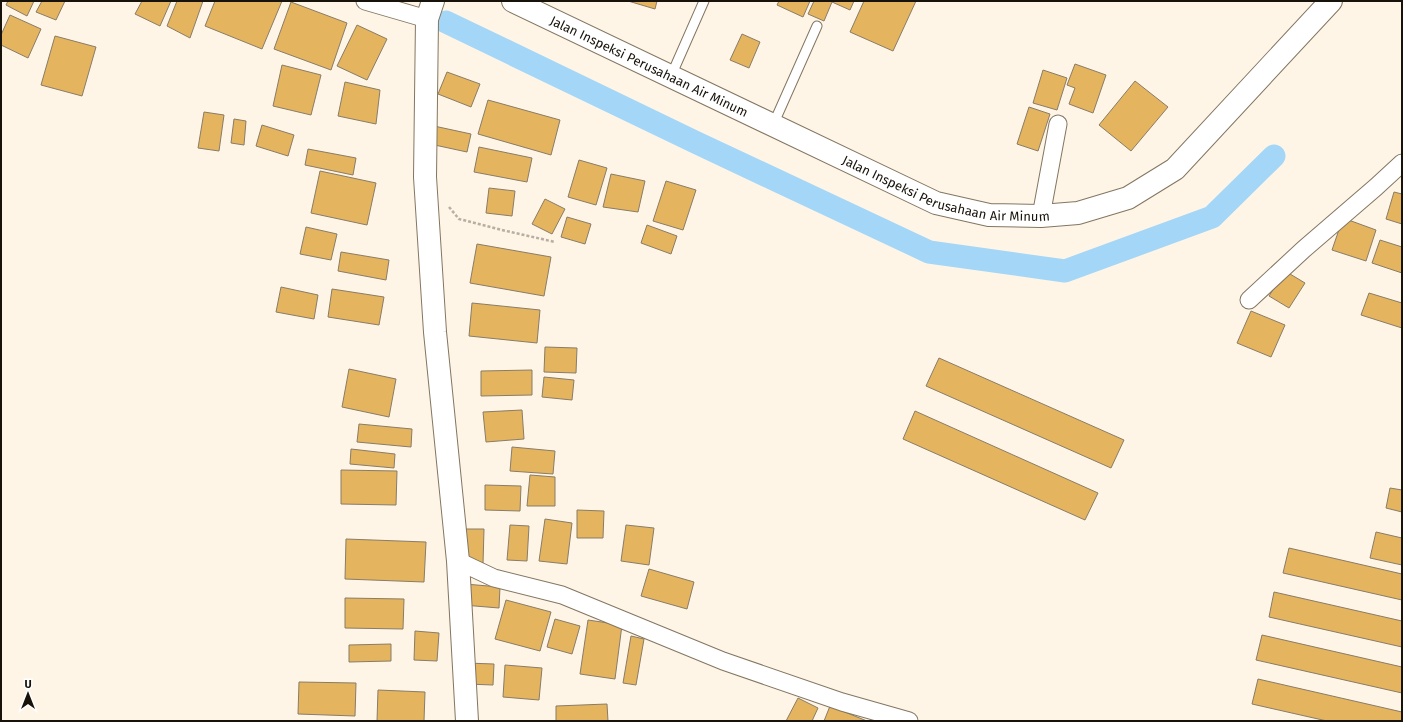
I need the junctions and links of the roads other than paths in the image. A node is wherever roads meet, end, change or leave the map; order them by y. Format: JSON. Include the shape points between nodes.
{"nodes":[{"id":1,"x":365,"y":1,"type":"edge"},
{"id":2,"x":513,"y":1,"type":"edge"},
{"id":3,"x":704,"y":1,"type":"edge"},
{"id":4,"x":1331,"y":1,"type":"edge"},
{"id":5,"x":430,"y":10,"type":"edge"},
{"id":6,"x":817,"y":26,"type":"dead end"},
{"id":7,"x":671,"y":76,"type":"junction"},
{"id":8,"x":1058,"y":124,"type":"dead end"},
{"id":9,"x":773,"y":125,"type":"junction"},
{"id":10,"x":1402,"y":163,"type":"edge"},
{"id":11,"x":1042,"y":216,"type":"junction"},
{"id":12,"x":1249,"y":300,"type":"dead end"},
{"id":13,"x":458,"y":561,"type":"junction"},
{"id":14,"x":467,"y":721,"type":"edge"},
{"id":15,"x":909,"y":721,"type":"edge"}],
"edges":[{"from":1,"to":5,"type":"street"},
{"from":2,"to":7,"type":"street","name":"Jalan Inspeksi Perusahaan Air Minum"},
{"from":3,"to":7,"type":"lane"},
{"from":4,"to":11,"type":"street","name":"Jalan Inspeksi Perusahaan Air Minum","via":[[1175,169],[1128,198],[1078,213]]},
{"from":5,"to":13,"type":"street","via":[[425,177],[435,332]]},
{"from":6,"to":9,"type":"lane"},
{"from":7,"to":9,"type":"street","name":"Jalan Inspeksi Perusahaan Air Minum"},
{"from":8,"to":11,"type":"street"},
{"from":9,"to":11,"type":"street","name":"Jalan Inspeksi Perusahaan Air Minum","via":[[936,203],[989,215]]},
{"from":10,"to":12,"type":"street"},
{"from":13,"to":14,"type":"street"},
{"from":13,"to":15,"type":"street","via":[[494,578],[562,596],[723,661],[842,702]]}]}
